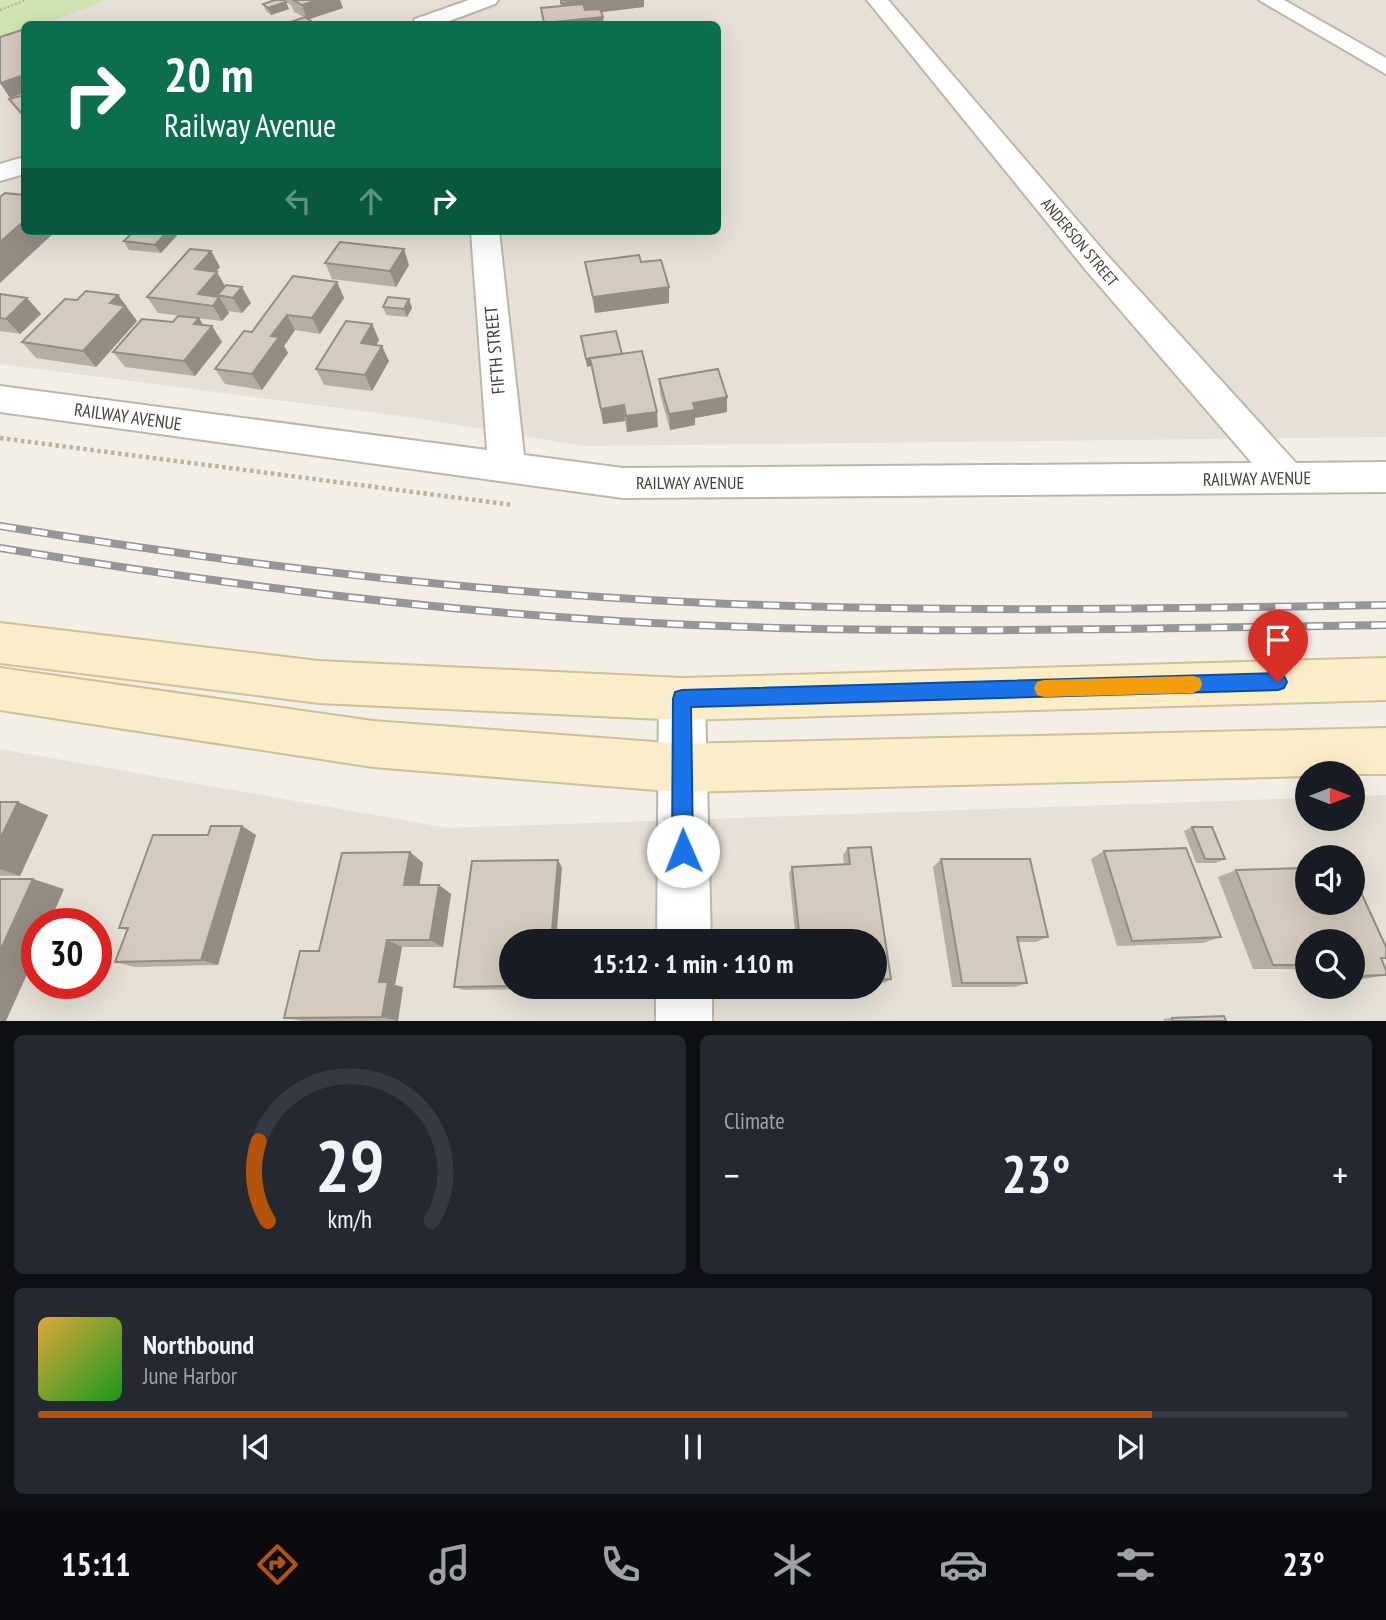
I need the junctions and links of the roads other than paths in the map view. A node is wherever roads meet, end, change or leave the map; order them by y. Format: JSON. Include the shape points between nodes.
{"nodes":[{"id":1,"x":488,"y":0,"type":"edge"},
{"id":2,"x":877,"y":0,"type":"edge"},
{"id":3,"x":1269,"y":0,"type":"edge"},
{"id":4,"x":424,"y":15,"type":"edge"},
{"id":5,"x":453,"y":21,"type":"edge"},
{"id":6,"x":1386,"y":67,"type":"edge"},
{"id":7,"x":21,"y":166,"type":"edge"},
{"id":8,"x":0,"y":173,"type":"edge"},
{"id":9,"x":485,"y":235,"type":"edge"},
{"id":10,"x":0,"y":399,"type":"edge"},
{"id":11,"x":507,"y":469,"type":"junction"},
{"id":12,"x":1386,"y":477,"type":"edge"},
{"id":13,"x":1288,"y":479,"type":"junction"},
{"id":14,"x":0,"y":643,"type":"edge"},
{"id":15,"x":1386,"y":679,"type":"edge"},
{"id":16,"x":0,"y":689,"type":"edge"},
{"id":17,"x":682,"y":699,"type":"junction"},
{"id":18,"x":1386,"y":751,"type":"edge"},
{"id":19,"x":681,"y":768,"type":"junction"},
{"id":20,"x":684,"y":929,"type":"edge"},
{"id":21,"x":684,"y":999,"type":"edge"},
{"id":22,"x":684,"y":1021,"type":"edge"}],
"edges":[{"from":1,"to":5,"type":"street"},
{"from":2,"to":13,"type":"street","name":"ANDERSON STREET","via":[[1096,262]]},
{"from":3,"to":6,"type":"street"},
{"from":4,"to":5,"type":"street"},
{"from":7,"to":8,"type":"street"},
{"from":9,"to":11,"type":"street","name":"FIFTH STREET"},
{"from":10,"to":11,"type":"street","name":"RAILWAY AVENUE"},
{"from":11,"to":13,"type":"street","name":"RAILWAY AVENUE","via":[[624,483]]},
{"from":12,"to":13,"type":"street","name":"RAILWAY AVENUE"},
{"from":14,"to":17,"type":"main road","via":[[319,682]]},
{"from":15,"to":17,"type":"main road"},
{"from":16,"to":19,"type":"main road","via":[[373,744]]},
{"from":17,"to":19,"type":"street"},
{"from":18,"to":19,"type":"main road"},
{"from":19,"to":20,"type":"street"},
{"from":21,"to":22,"type":"street"}]}
